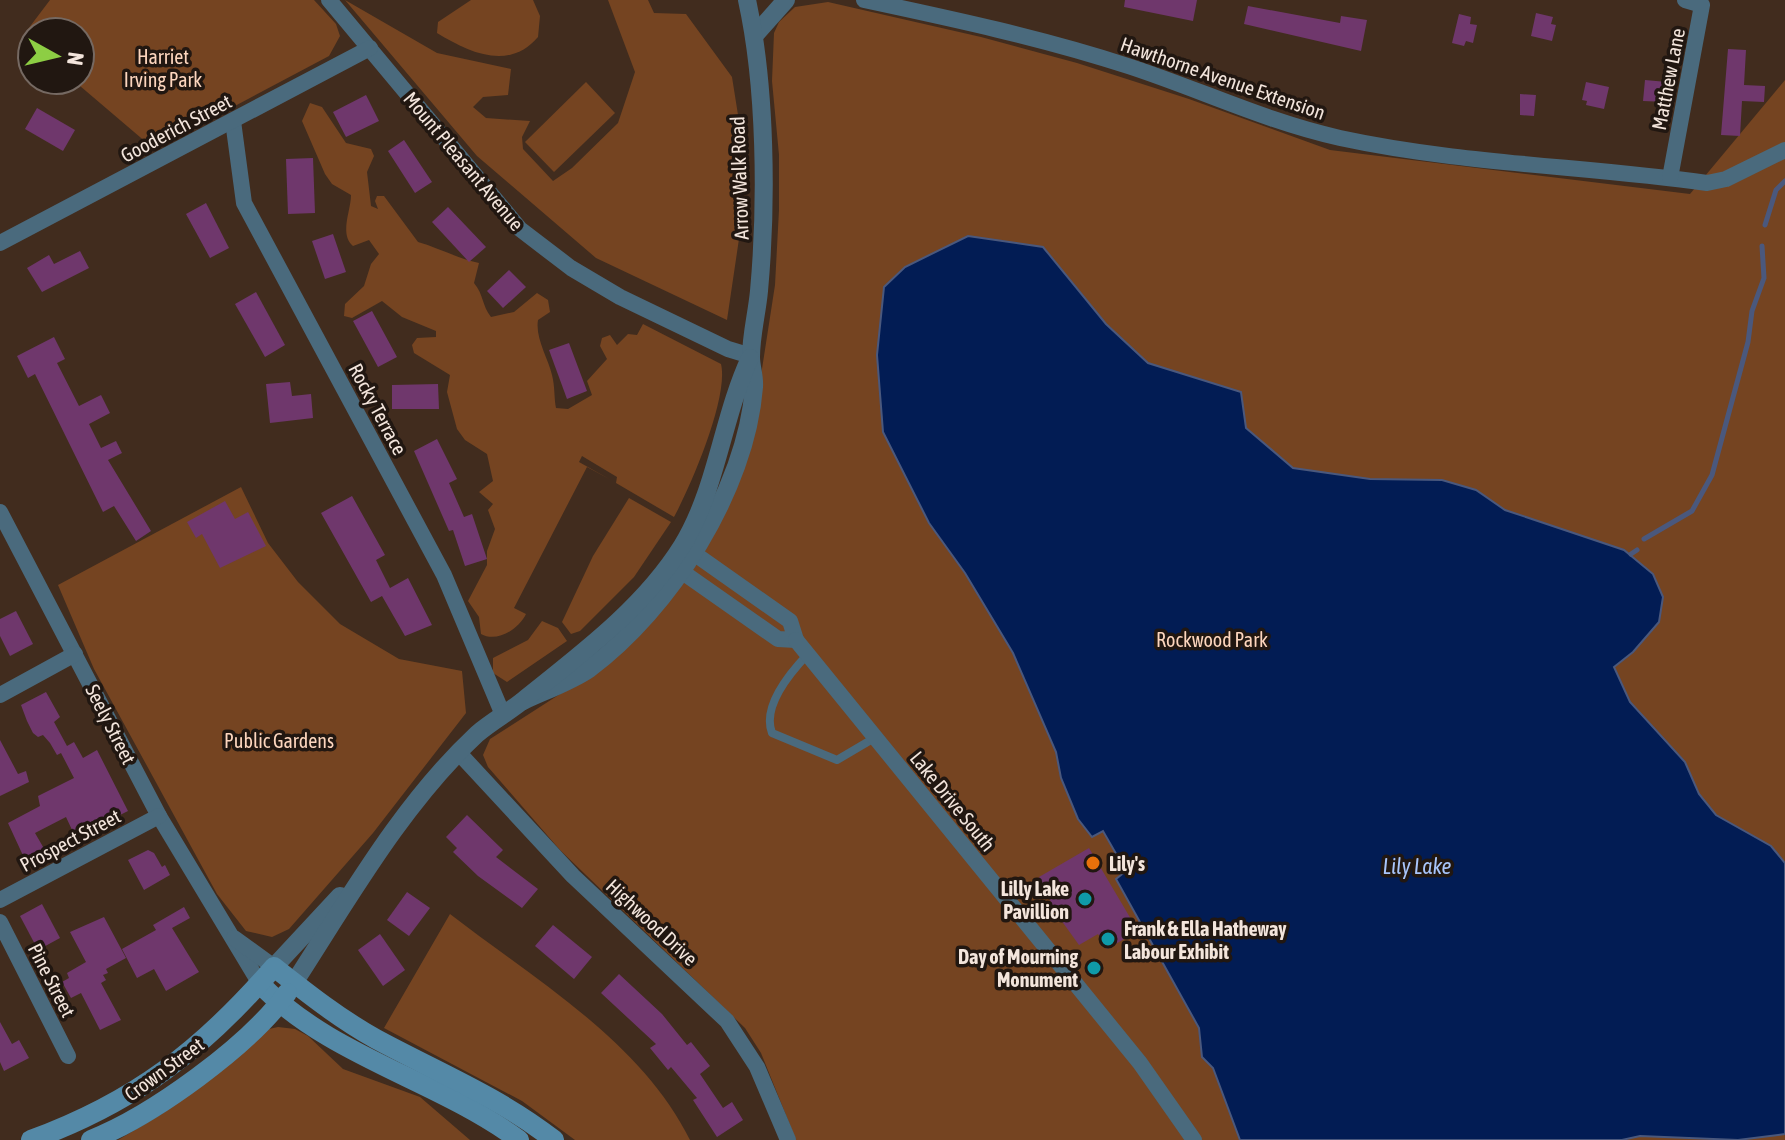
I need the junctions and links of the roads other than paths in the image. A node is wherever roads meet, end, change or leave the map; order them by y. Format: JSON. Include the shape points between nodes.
{"nodes":[{"id":1,"x":329,"y":0,"type":"edge"},
{"id":2,"x":747,"y":0,"type":"edge"},
{"id":3,"x":786,"y":0,"type":"edge"},
{"id":4,"x":864,"y":0,"type":"edge"},
{"id":5,"x":1685,"y":0,"type":"edge"},
{"id":6,"x":754,"y":36,"type":"junction"},
{"id":7,"x":370,"y":48,"type":"junction"},
{"id":8,"x":233,"y":121,"type":"junction"},
{"id":9,"x":1785,"y":150,"type":"edge"},
{"id":10,"x":1670,"y":178,"type":"junction"},
{"id":11,"x":0,"y":243,"type":"edge"},
{"id":12,"x":751,"y":356,"type":"junction"},
{"id":13,"x":0,"y":512,"type":"edge"},
{"id":14,"x":689,"y":550,"type":"junction"},
{"id":15,"x":677,"y":568,"type":"junction"},
{"id":16,"x":796,"y":640,"type":"junction"},
{"id":17,"x":75,"y":654,"type":"junction"},
{"id":18,"x":808,"y":654,"type":"junction"},
{"id":19,"x":0,"y":695,"type":"edge"},
{"id":20,"x":503,"y":715,"type":"junction"},
{"id":21,"x":876,"y":737,"type":"junction"},
{"id":22,"x":459,"y":753,"type":"junction"},
{"id":23,"x":159,"y":816,"type":"junction"},
{"id":24,"x":372,"y":861,"type":"junction"},
{"id":25,"x":0,"y":900,"type":"edge"},
{"id":26,"x":0,"y":922,"type":"edge"},
{"id":27,"x":226,"y":933,"type":"junction"},
{"id":28,"x":274,"y":967,"type":"junction"},
{"id":29,"x":294,"y":983,"type":"junction"},
{"id":30,"x":260,"y":984,"type":"junction"},
{"id":31,"x":279,"y":1004,"type":"junction"},
{"id":32,"x":68,"y":1056,"type":"dead end"},
{"id":33,"x":91,"y":1132,"type":"edge"},
{"id":34,"x":31,"y":1140,"type":"edge"},
{"id":35,"x":519,"y":1140,"type":"edge"},
{"id":36,"x":554,"y":1140,"type":"edge"},
{"id":37,"x":788,"y":1140,"type":"edge"},
{"id":38,"x":1194,"y":1140,"type":"edge"}],
"edges":[{"from":1,"to":7,"type":"street","name":"Mount Pleasant Avenue"},
{"from":2,"to":6,"type":"street","name":"Arrow Walk Road"},
{"from":3,"to":6,"type":"street"},
{"from":4,"to":10,"type":"street","name":"Hawthorne Avenue Extension","via":[[1130,66],[1285,125],[1342,139]]},
{"from":5,"to":10,"type":"street","name":"Matthew Lane","via":[[1702,5]]},
{"from":6,"to":12,"type":"street","name":"Arrow Walk Road","via":[[764,215]]},
{"from":7,"to":8,"type":"street","name":"Gooderich Street"},
{"from":7,"to":12,"type":"street","name":"Mount Pleasant Avenue","via":[[520,229],[620,297]]},
{"from":8,"to":11,"type":"street","name":"Gooderich Street"},
{"from":8,"to":20,"type":"street","name":"Rocky Terrace","via":[[244,203],[437,561]]},
{"from":9,"to":10,"type":"street","name":"Hawthorne Avenue Extension","via":[[1715,182]]},
{"from":12,"to":14,"type":"street","via":[[754,387],[743,437]]},
{"from":13,"to":17,"type":"street","name":"Seely Street"},
{"from":14,"to":15,"type":"street"},
{"from":14,"to":16,"type":"street","name":"Lake Drive South","via":[[790,621]]},
{"from":15,"to":16,"type":"street","name":"Lake Drive South","via":[[778,639]]},
{"from":15,"to":20,"type":"street","via":[[626,636],[588,670]]},
{"from":16,"to":18,"type":"street","name":"Lake Drive South"},
{"from":17,"to":19,"type":"street"},
{"from":17,"to":23,"type":"street","name":"Seely Street"},
{"from":18,"to":21,"type":"street","name":"Lake Drive South"},
{"from":18,"to":21,"type":"lane","via":[[784,682],[769,722],[772,733],[837,760]]},
{"from":20,"to":22,"type":"street"},
{"from":21,"to":38,"type":"street","name":"Lake Drive South","via":[[1140,1063]]},
{"from":22,"to":24,"type":"street"},
{"from":22,"to":37,"type":"street","name":"Highwood Drive","via":[[573,876],[727,1021],[757,1067]]},
{"from":23,"to":25,"type":"street","name":"Prospect Street"},
{"from":23,"to":27,"type":"street","name":"Seely Street"},
{"from":24,"to":28,"type":"street"},
{"from":24,"to":29,"type":"street"},
{"from":26,"to":32,"type":"street","name":"Pine Street"},
{"from":27,"to":28,"type":"street","name":"Seely Street"},
{"from":27,"to":30,"type":"street","name":"Seely Street"},
{"from":28,"to":29,"type":"main road","name":"Seely Street"},
{"from":28,"to":30,"type":"main road","name":"Crown Street"},
{"from":29,"to":31,"type":"main road"},
{"from":29,"to":36,"type":"main road","name":"Seely Street","via":[[355,1026],[474,1087]]},
{"from":30,"to":31,"type":"main road","name":"Seely Street"},
{"from":30,"to":33,"type":"main road","name":"Crown Street","via":[[177,1064]]},
{"from":31,"to":33,"type":"main road","name":"Crown Street","via":[[174,1094]]},
{"from":31,"to":35,"type":"main road","name":"Seely Street"},
{"from":33,"to":34,"type":"main road","name":"Crown Street"}]}
